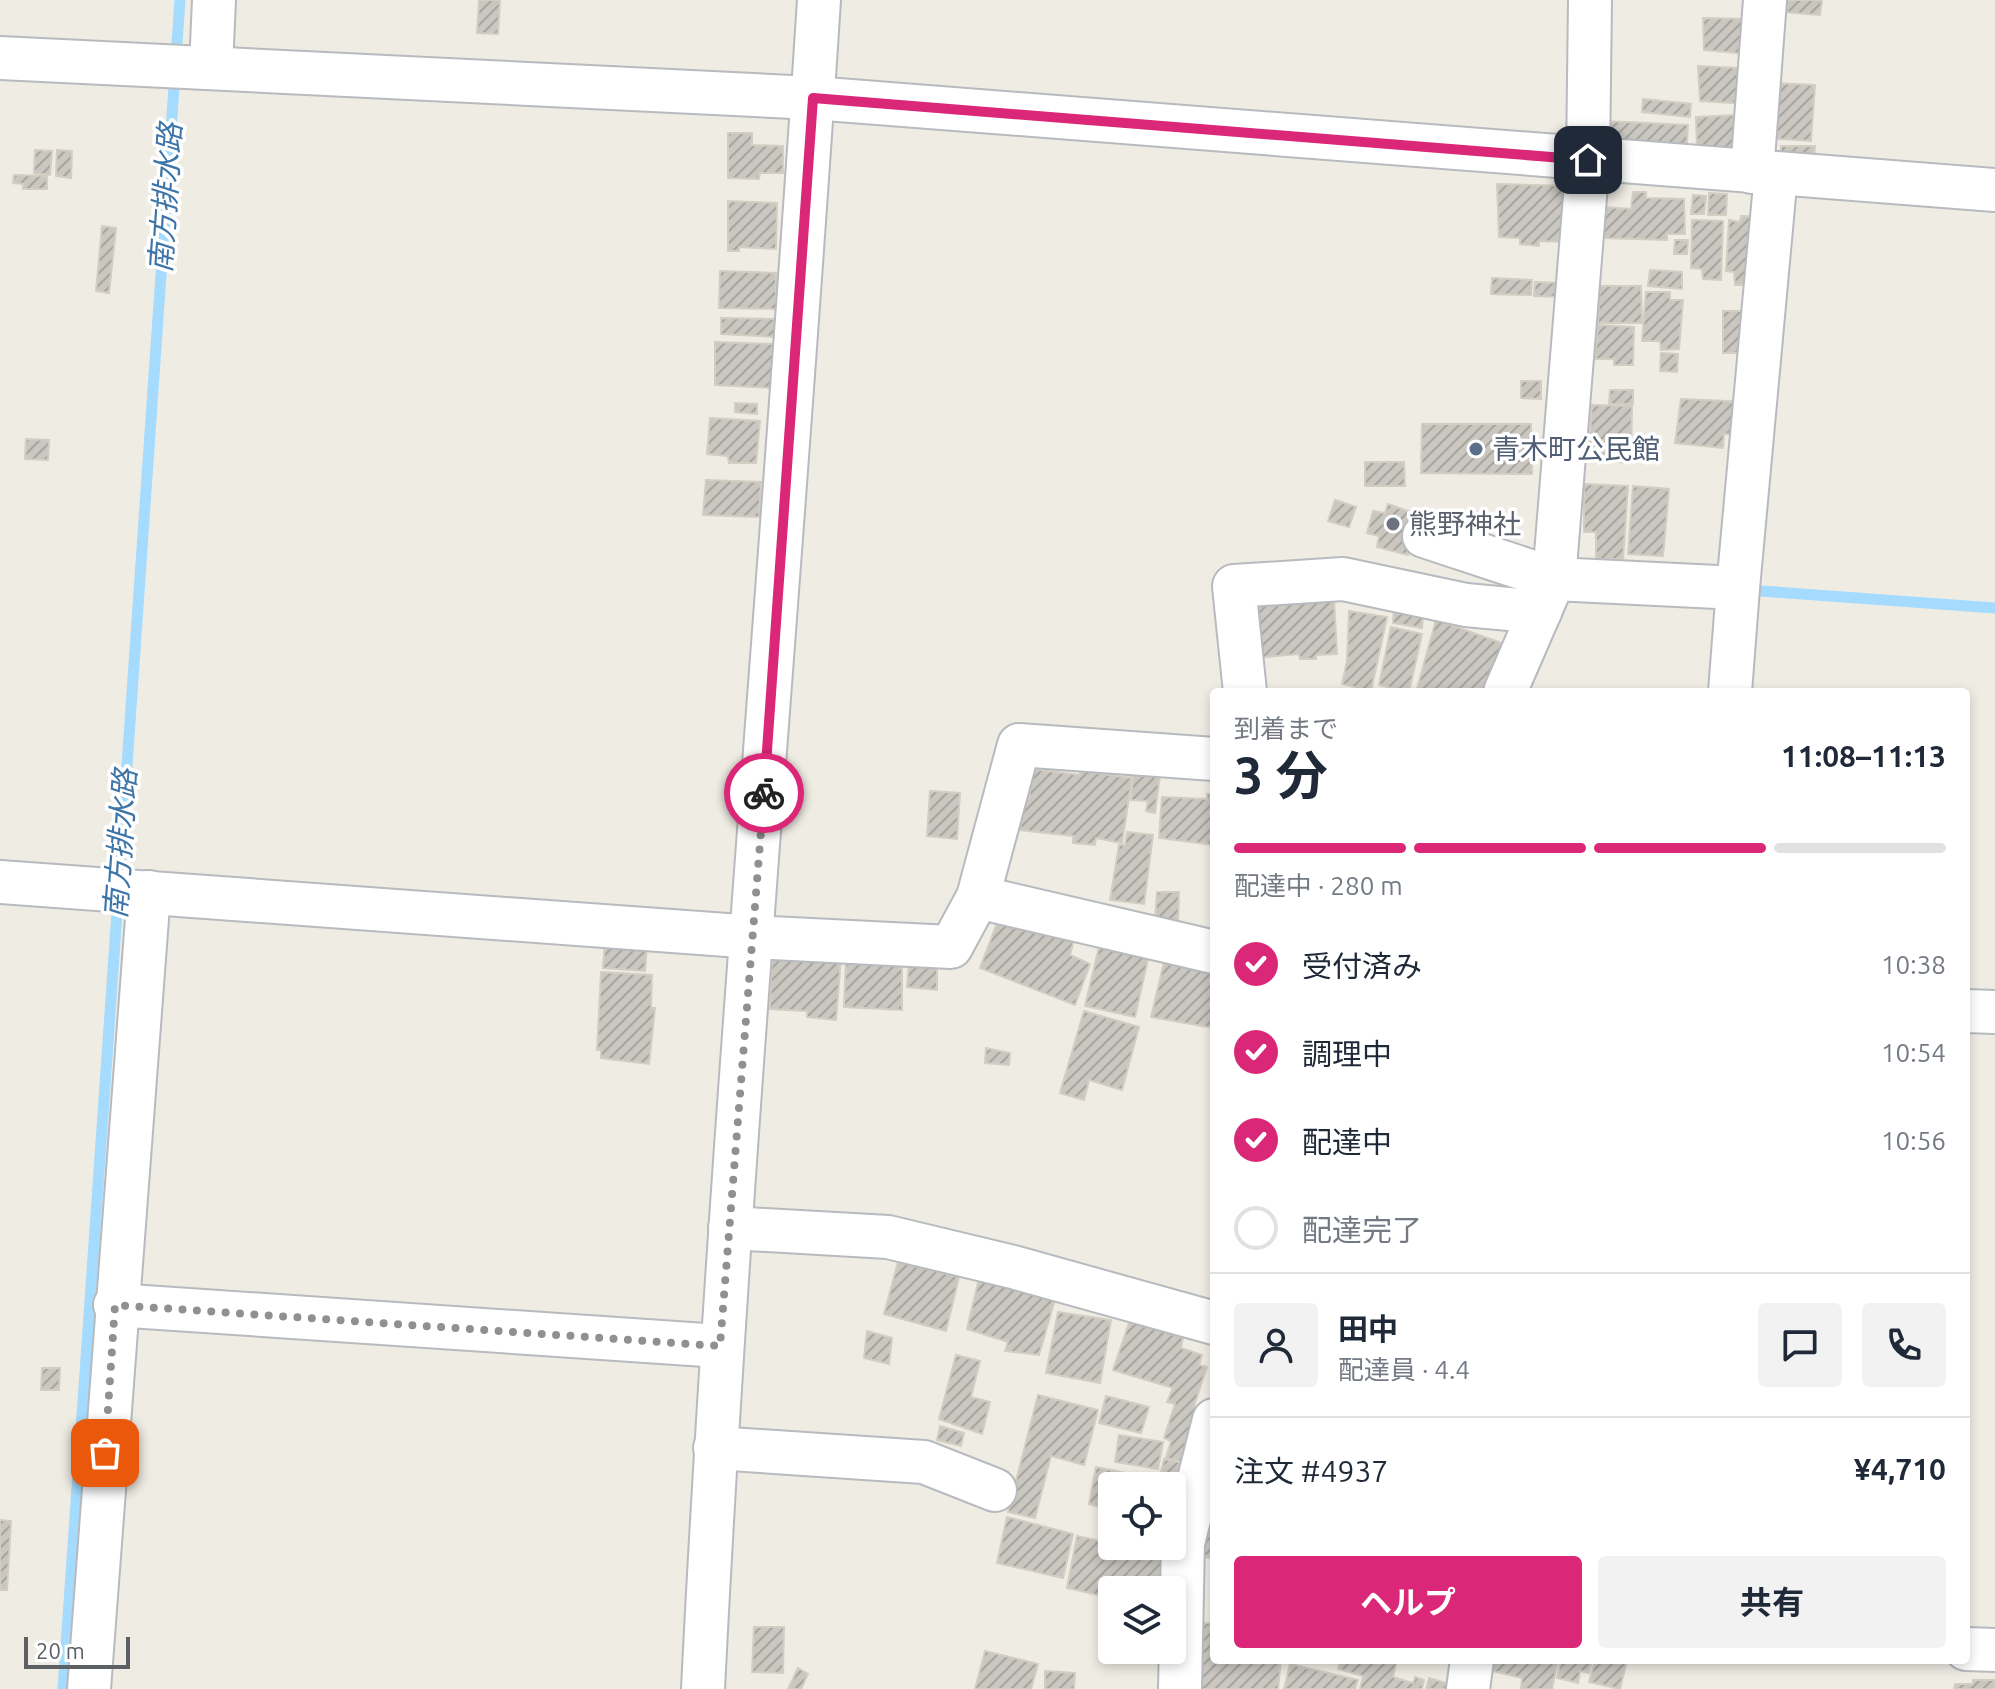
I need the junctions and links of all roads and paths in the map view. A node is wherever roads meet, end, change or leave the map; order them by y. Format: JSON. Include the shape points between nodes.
{"nodes":[{"id":1,"x":214,"y":0,"type":"edge"},
{"id":2,"x":819,"y":0,"type":"edge"},
{"id":3,"x":1590,"y":0,"type":"edge"},
{"id":4,"x":1765,"y":0,"type":"edge"},
{"id":5,"x":0,"y":58,"type":"edge"},
{"id":6,"x":205,"y":67,"type":"junction"},
{"id":7,"x":813,"y":98,"type":"junction"},
{"id":8,"x":1588,"y":160,"type":"junction"},
{"id":9,"x":1764,"y":173,"type":"junction"},
{"id":10,"x":1995,"y":190,"type":"edge"},
{"id":11,"x":1424,"y":536,"type":"dead end"},
{"id":12,"x":1738,"y":588,"type":"junction"},
{"id":13,"x":1547,"y":595,"type":"junction"},
{"id":14,"x":1245,"y":688,"type":"edge"},
{"id":15,"x":1507,"y":688,"type":"edge"},
{"id":16,"x":1730,"y":688,"type":"edge"},
{"id":17,"x":1210,"y":759,"type":"edge"},
{"id":18,"x":0,"y":882,"type":"edge"},
{"id":19,"x":145,"y":892,"type":"junction"},
{"id":20,"x":978,"y":897,"type":"junction"},
{"id":21,"x":754,"y":937,"type":"junction"},
{"id":22,"x":1210,"y":951,"type":"edge"},
{"id":23,"x":1970,"y":1011,"type":"edge"},
{"id":24,"x":1995,"y":1012,"type":"edge"},
{"id":25,"x":730,"y":1228,"type":"junction"},
{"id":26,"x":115,"y":1305,"type":"junction"},
{"id":27,"x":1210,"y":1322,"type":"edge"},
{"id":28,"x":720,"y":1346,"type":"junction"},
{"id":29,"x":1210,"y":1436,"type":"edge"},
{"id":30,"x":715,"y":1448,"type":"junction"},
{"id":31,"x":995,"y":1490,"type":"dead end"},
{"id":32,"x":1970,"y":1649,"type":"edge"},
{"id":33,"x":1995,"y":1650,"type":"edge"},
{"id":34,"x":1471,"y":1664,"type":"edge"},
{"id":35,"x":89,"y":1689,"type":"edge"},
{"id":36,"x":703,"y":1689,"type":"edge"},
{"id":37,"x":1180,"y":1689,"type":"edge"},
{"id":38,"x":1468,"y":1689,"type":"edge"}],
"edges":[{"from":1,"to":6,"type":"street"},
{"from":2,"to":7,"type":"street"},
{"from":3,"to":8,"type":"street"},
{"from":4,"to":9,"type":"street"},
{"from":5,"to":6,"type":"street"},
{"from":6,"to":7,"type":"street"},
{"from":7,"to":8,"type":"street"},
{"from":7,"to":21,"type":"street"},
{"from":8,"to":9,"type":"street"},
{"from":8,"to":13,"type":"street"},
{"from":9,"to":10,"type":"street"},
{"from":9,"to":12,"type":"street"},
{"from":11,"to":13,"type":"street"},
{"from":12,"to":13,"type":"street"},
{"from":12,"to":16,"type":"street"},
{"from":13,"to":14,"type":"street","via":[[1466,605],[1343,579],[1234,586]]},
{"from":13,"to":15,"type":"street"},
{"from":17,"to":20,"type":"street","via":[[1019,745]]},
{"from":18,"to":19,"type":"street"},
{"from":19,"to":21,"type":"street"},
{"from":19,"to":26,"type":"street"},
{"from":20,"to":21,"type":"street","via":[[951,947]]},
{"from":20,"to":22,"type":"street"},
{"from":21,"to":25,"type":"street"},
{"from":23,"to":24,"type":"street"},
{"from":25,"to":27,"type":"street","via":[[888,1237]]},
{"from":25,"to":28,"type":"street"},
{"from":26,"to":28,"type":"street"},
{"from":26,"to":35,"type":"street"},
{"from":28,"to":30,"type":"street"},
{"from":29,"to":37,"type":"street","via":[[1183,1543]]},
{"from":30,"to":31,"type":"street","via":[[924,1462]]},
{"from":30,"to":36,"type":"street"},
{"from":32,"to":33,"type":"street"},
{"from":34,"to":38,"type":"street"}]}
